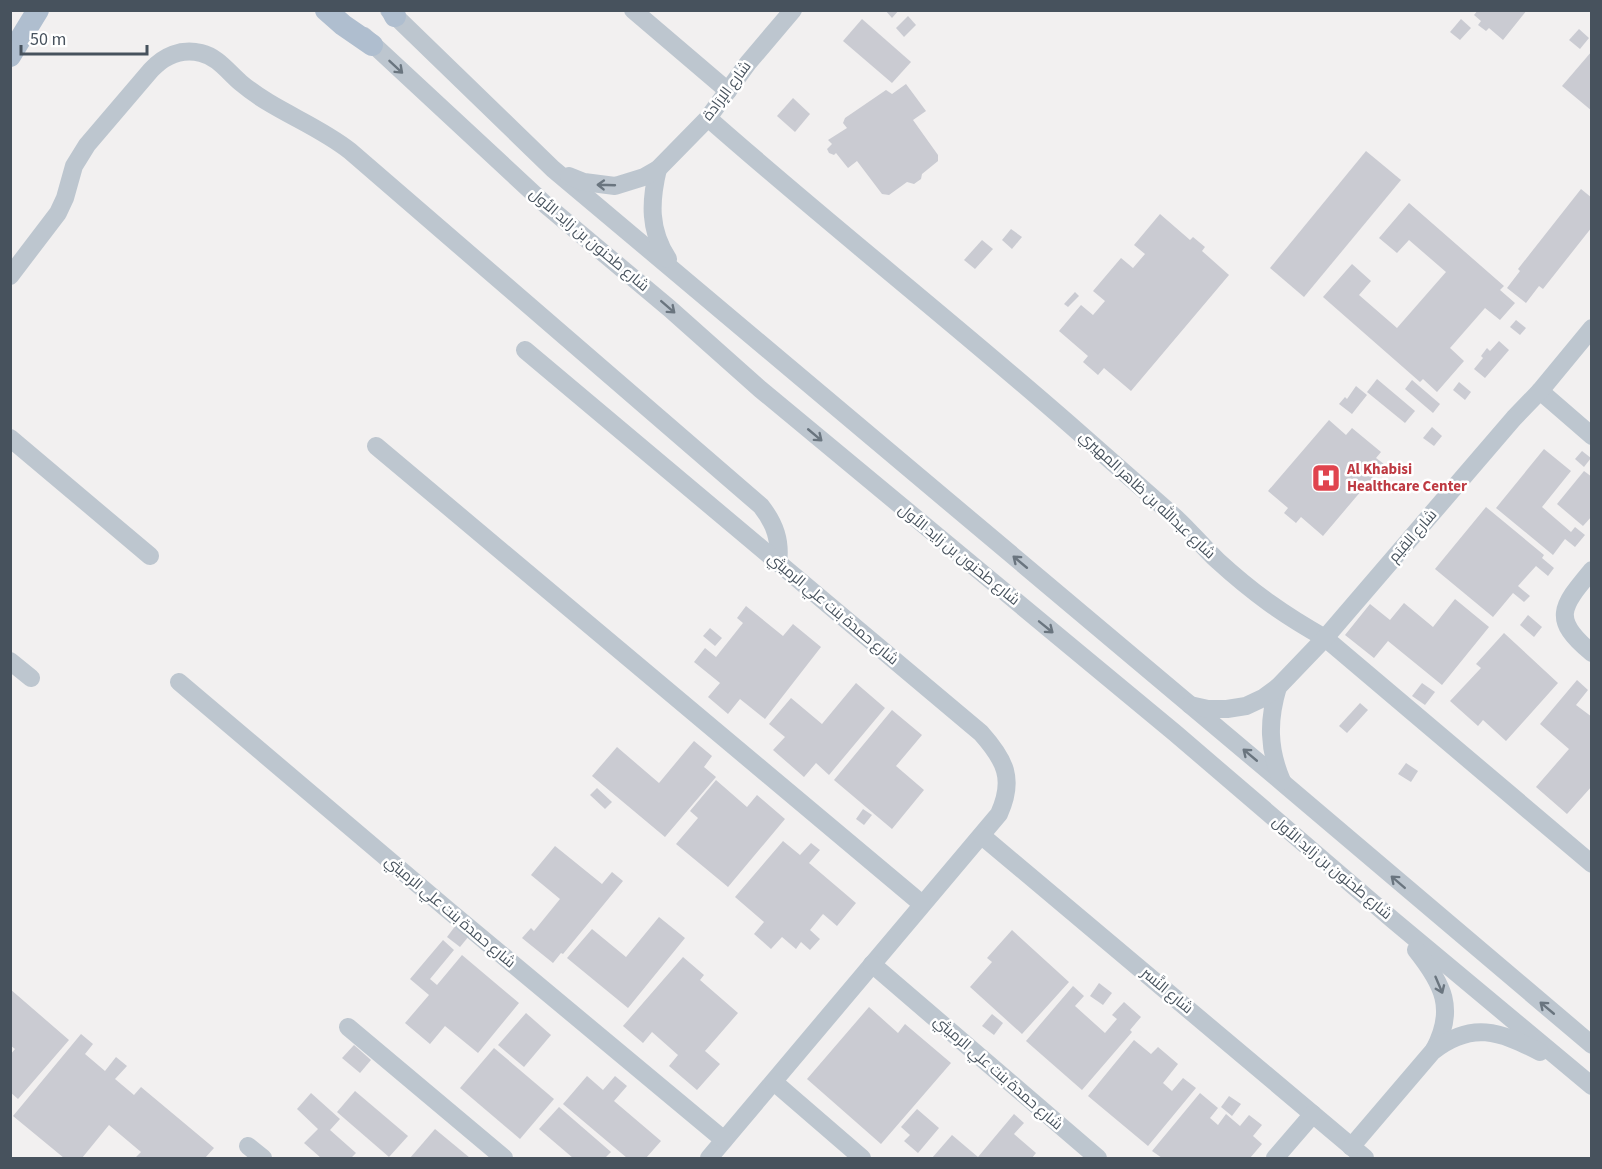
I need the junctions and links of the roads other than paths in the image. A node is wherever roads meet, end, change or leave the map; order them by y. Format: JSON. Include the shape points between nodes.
{"nodes":[{"id":1,"x":38,"y":10,"type":"edge"},
{"id":2,"x":326,"y":10,"type":"edge"},
{"id":3,"x":340,"y":10,"type":"edge"},
{"id":4,"x":633,"y":10,"type":"edge"},
{"id":5,"x":793,"y":10,"type":"edge"},
{"id":6,"x":392,"y":12,"type":"edge"},
{"id":7,"x":372,"y":45,"type":"junction"},
{"id":8,"x":10,"y":56,"type":"edge"},
{"id":9,"x":728,"y":91,"type":"junction"},
{"id":10,"x":708,"y":118,"type":"junction"},
{"id":11,"x":553,"y":169,"type":"junction"},
{"id":12,"x":658,"y":169,"type":"junction"},
{"id":13,"x":675,"y":270,"type":"junction"},
{"id":14,"x":10,"y":276,"type":"edge"},
{"id":15,"x":1592,"y":328,"type":"edge"},
{"id":16,"x":525,"y":350,"type":"dead end"},
{"id":17,"x":1540,"y":391,"type":"junction"},
{"id":18,"x":1592,"y":436,"type":"edge"},
{"id":19,"x":10,"y":438,"type":"edge"},
{"id":20,"x":376,"y":446,"type":"dead end"},
{"id":21,"x":150,"y":556,"type":"dead end"},
{"id":22,"x":778,"y":563,"type":"junction"},
{"id":23,"x":1592,"y":570,"type":"edge"},
{"id":24,"x":1325,"y":638,"type":"junction"},
{"id":25,"x":1592,"y":653,"type":"edge"},
{"id":26,"x":10,"y":661,"type":"edge"},
{"id":27,"x":31,"y":678,"type":"dead end"},
{"id":28,"x":179,"y":682,"type":"dead end"},
{"id":29,"x":1278,"y":687,"type":"junction"},
{"id":30,"x":1190,"y":705,"type":"junction"},
{"id":31,"x":1283,"y":783,"type":"junction"},
{"id":32,"x":982,"y":836,"type":"junction"},
{"id":33,"x":1592,"y":864,"type":"edge"},
{"id":34,"x":922,"y":904,"type":"junction"},
{"id":35,"x":1393,"y":920,"type":"junction"},
{"id":36,"x":872,"y":964,"type":"junction"},
{"id":37,"x":348,"y":1027,"type":"dead end"},
{"id":38,"x":1592,"y":1046,"type":"edge"},
{"id":39,"x":1433,"y":1052,"type":"junction"},
{"id":40,"x":1571,"y":1069,"type":"junction"},
{"id":41,"x":774,"y":1082,"type":"junction"},
{"id":42,"x":1592,"y":1086,"type":"edge"},
{"id":43,"x":1313,"y":1114,"type":"junction"},
{"id":44,"x":724,"y":1140,"type":"junction"},
{"id":45,"x":248,"y":1146,"type":"dead end"},
{"id":46,"x":1358,"y":1153,"type":"edge"},
{"id":47,"x":263,"y":1158,"type":"edge"},
{"id":48,"x":504,"y":1158,"type":"edge"},
{"id":49,"x":709,"y":1158,"type":"edge"},
{"id":50,"x":862,"y":1158,"type":"edge"},
{"id":51,"x":1098,"y":1158,"type":"edge"},
{"id":52,"x":1275,"y":1158,"type":"edge"}],
"edges":[{"from":1,"to":8,"type":"main road"},
{"from":2,"to":7,"type":"main road"},
{"from":3,"to":7,"type":"street","name":"شارع طحنون بن زايد الأول"},
{"from":4,"to":9,"type":"street"},
{"from":5,"to":9,"type":"street","name":"شارع الإرَادة"},
{"from":6,"to":11,"type":"street","name":"شارع طحنون بن زايد الأول"},
{"from":7,"to":35,"type":"street","name":"شارع طحنون بن زايد الأول","one_way":true,"via":[[546,206]]},
{"from":9,"to":10,"type":"street","name":"شارع الإرَادة"},
{"from":10,"to":12,"type":"street","name":"شارع الإرَادة"},
{"from":10,"to":24,"type":"street","name":"شارع عبدالله بن ظاهر المهيري","via":[[1066,422],[1257,596]]},
{"from":12,"to":11,"type":"street","name":"شارع الإرَادة","one_way":true,"via":[[615,186],[584,182]]},
{"from":11,"to":13,"type":"street","name":"شارع طحنون بن زايد الأول"},
{"from":12,"to":13,"type":"street","via":[[651,204],[652,222]]},
{"from":30,"to":13,"type":"street","name":"شارع طحنون بن زايد الأول","one_way":true},
{"from":14,"to":22,"type":"street","via":[[58,213],[74,166],[87,144],[151,70],[178,53],[211,57],[269,103],[321,130],[350,151],[761,506],[777,533]]},
{"from":15,"to":17,"type":"street","name":"شارع القِيَم"},
{"from":16,"to":22,"type":"street","name":"شارع حمدة بنت علي الرميثي"},
{"from":17,"to":18,"type":"street"},
{"from":17,"to":24,"type":"street","name":"شارع القِيَم"},
{"from":19,"to":21,"type":"street"},
{"from":20,"to":34,"type":"street"},
{"from":22,"to":32,"type":"street","name":"شارع حمدة بنت علي الرميثي","via":[[981,733],[996,750],[1005,764],[1006,799]]},
{"from":23,"to":25,"type":"street","via":[[1573,592],[1564,614],[1569,632]]},
{"from":24,"to":29,"type":"street","name":"شارع القِيَم"},
{"from":24,"to":33,"type":"street","name":"شارع عبدالله بن ظاهر المهيري"},
{"from":26,"to":27,"type":"street"},
{"from":28,"to":44,"type":"street","name":"شارع حمدة بنت علي الرميثي"},
{"from":29,"to":30,"type":"street","name":"شارع القِيَم","via":[[1263,698],[1236,708]]},
{"from":29,"to":31,"type":"street","via":[[1272,706],[1271,746]]},
{"from":31,"to":30,"type":"street","name":"شارع طحنون بن زايد الأول","one_way":true},
{"from":38,"to":31,"type":"street","name":"شارع طحنون بن زايد الأول","one_way":true},
{"from":32,"to":34,"type":"street","name":"شارع حمدة بنت علي الرميثي"},
{"from":32,"to":43,"type":"street","name":"شارع النَّسر"},
{"from":34,"to":36,"type":"street","name":"شارع حمدة بنت علي الرميثي"},
{"from":35,"to":39,"type":"street","name":"شارع النَّسر","one_way":true,"via":[[1440,984],[1445,1019]]},
{"from":35,"to":40,"type":"street","name":"شارع طحنون بن زايد الأول"},
{"from":36,"to":41,"type":"street","name":"شارع حمدة بنت علي الرميثي"},
{"from":36,"to":51,"type":"street","name":"شارع حمدة بنت علي الرميثي"},
{"from":37,"to":48,"type":"street"},
{"from":39,"to":40,"type":"street","name":"شارع النَّسر","via":[[1463,1034],[1497,1033]]},
{"from":39,"to":46,"type":"street","name":"شارع النَّسر"},
{"from":40,"to":42,"type":"street","name":"شارع طحنون بن زايد الأول"},
{"from":41,"to":44,"type":"street","name":"شارع حمدة بنت علي الرميثي"},
{"from":41,"to":50,"type":"street"},
{"from":43,"to":46,"type":"street","name":"شارع النَّسر"},
{"from":43,"to":52,"type":"street"},
{"from":44,"to":49,"type":"street","name":"شارع حمدة بنت علي الرميثي"},
{"from":45,"to":47,"type":"street"}]}
